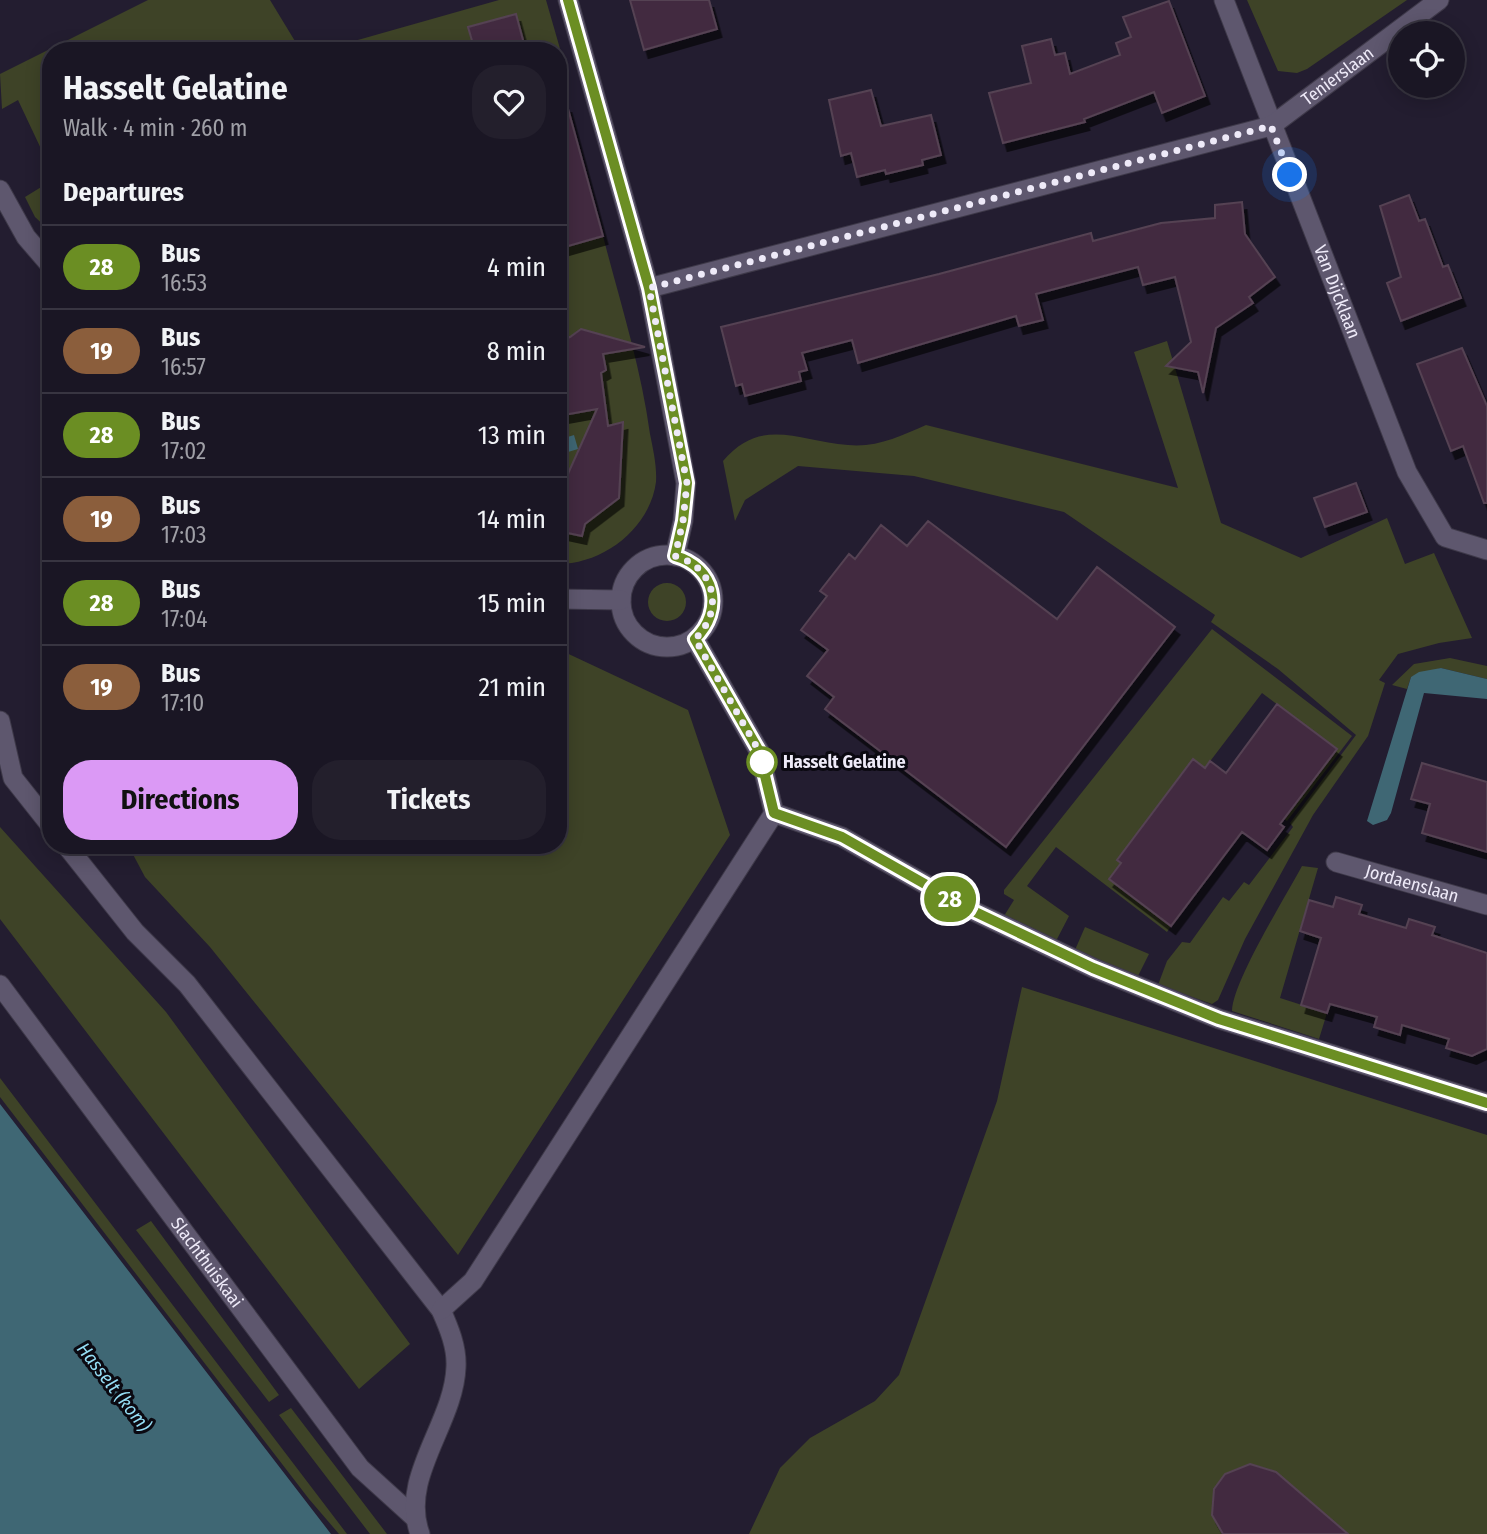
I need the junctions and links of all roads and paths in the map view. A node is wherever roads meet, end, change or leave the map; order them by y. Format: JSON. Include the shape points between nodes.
{"nodes":[{"id":1,"x":568,"y":0,"type":"edge"},
{"id":2,"x":1224,"y":0,"type":"edge"},
{"id":3,"x":1438,"y":0,"type":"edge"},
{"id":4,"x":1271,"y":126,"type":"junction"},
{"id":5,"x":0,"y":190,"type":"edge"},
{"id":6,"x":42,"y":256,"type":"edge"},
{"id":7,"x":649,"y":288,"type":"junction"},
{"id":8,"x":1487,"y":550,"type":"edge"},
{"id":9,"x":675,"y":556,"type":"junction"},
{"id":10,"x":567,"y":599,"type":"edge"},
{"id":11,"x":621,"y":600,"type":"junction"},
{"id":12,"x":695,"y":639,"type":"junction"},
{"id":13,"x":0,"y":721,"type":"edge"},
{"id":14,"x":0,"y":761,"type":"edge"},
{"id":15,"x":13,"y":778,"type":"junction"},
{"id":16,"x":774,"y":813,"type":"junction"},
{"id":17,"x":42,"y":814,"type":"edge"},
{"id":18,"x":73,"y":854,"type":"edge"},
{"id":19,"x":1336,"y":862,"type":"dead end"},
{"id":20,"x":1487,"y":905,"type":"edge"},
{"id":21,"x":0,"y":985,"type":"edge"},
{"id":22,"x":1487,"y":1103,"type":"edge"},
{"id":23,"x":441,"y":1310,"type":"junction"},
{"id":24,"x":417,"y":1525,"type":"edge"}],
"edges":[{"from":1,"to":7,"type":"street"},
{"from":2,"to":4,"type":"street","name":"Van Dijcklaan"},
{"from":3,"to":4,"type":"street","name":"Tenierslaan"},
{"from":4,"to":7,"type":"street"},
{"from":4,"to":8,"type":"street","name":"Van Dijcklaan","via":[[1407,472],[1446,537]]},
{"from":5,"to":6,"type":"street"},
{"from":7,"to":9,"type":"street","via":[[687,483]]},
{"from":9,"to":11,"type":"street","via":[[658,556],[641,564],[626,580]]},
{"from":9,"to":12,"type":"street","via":[[701,569],[713,594],[710,617]]},
{"from":10,"to":11,"type":"street"},
{"from":11,"to":12,"type":"street","via":[[626,623],[643,641],[667,648]]},
{"from":12,"to":16,"type":"street","via":[[759,751]]},
{"from":13,"to":15,"type":"street"},
{"from":14,"to":15,"type":"street"},
{"from":15,"to":17,"type":"street"},
{"from":16,"to":22,"type":"street","via":[[842,837],[969,909],[1093,968],[1219,1019]]},
{"from":16,"to":23,"type":"street","via":[[473,1281]]},
{"from":18,"to":23,"type":"street","via":[[135,932],[187,984]]},
{"from":19,"to":20,"type":"street","name":"Jordaenslaan"},
{"from":21,"to":24,"type":"street","name":"Slachthuiskaai","via":[[360,1468]]},
{"from":23,"to":24,"type":"street","via":[[451,1331],[457,1366],[445,1416],[416,1493]]}]}
